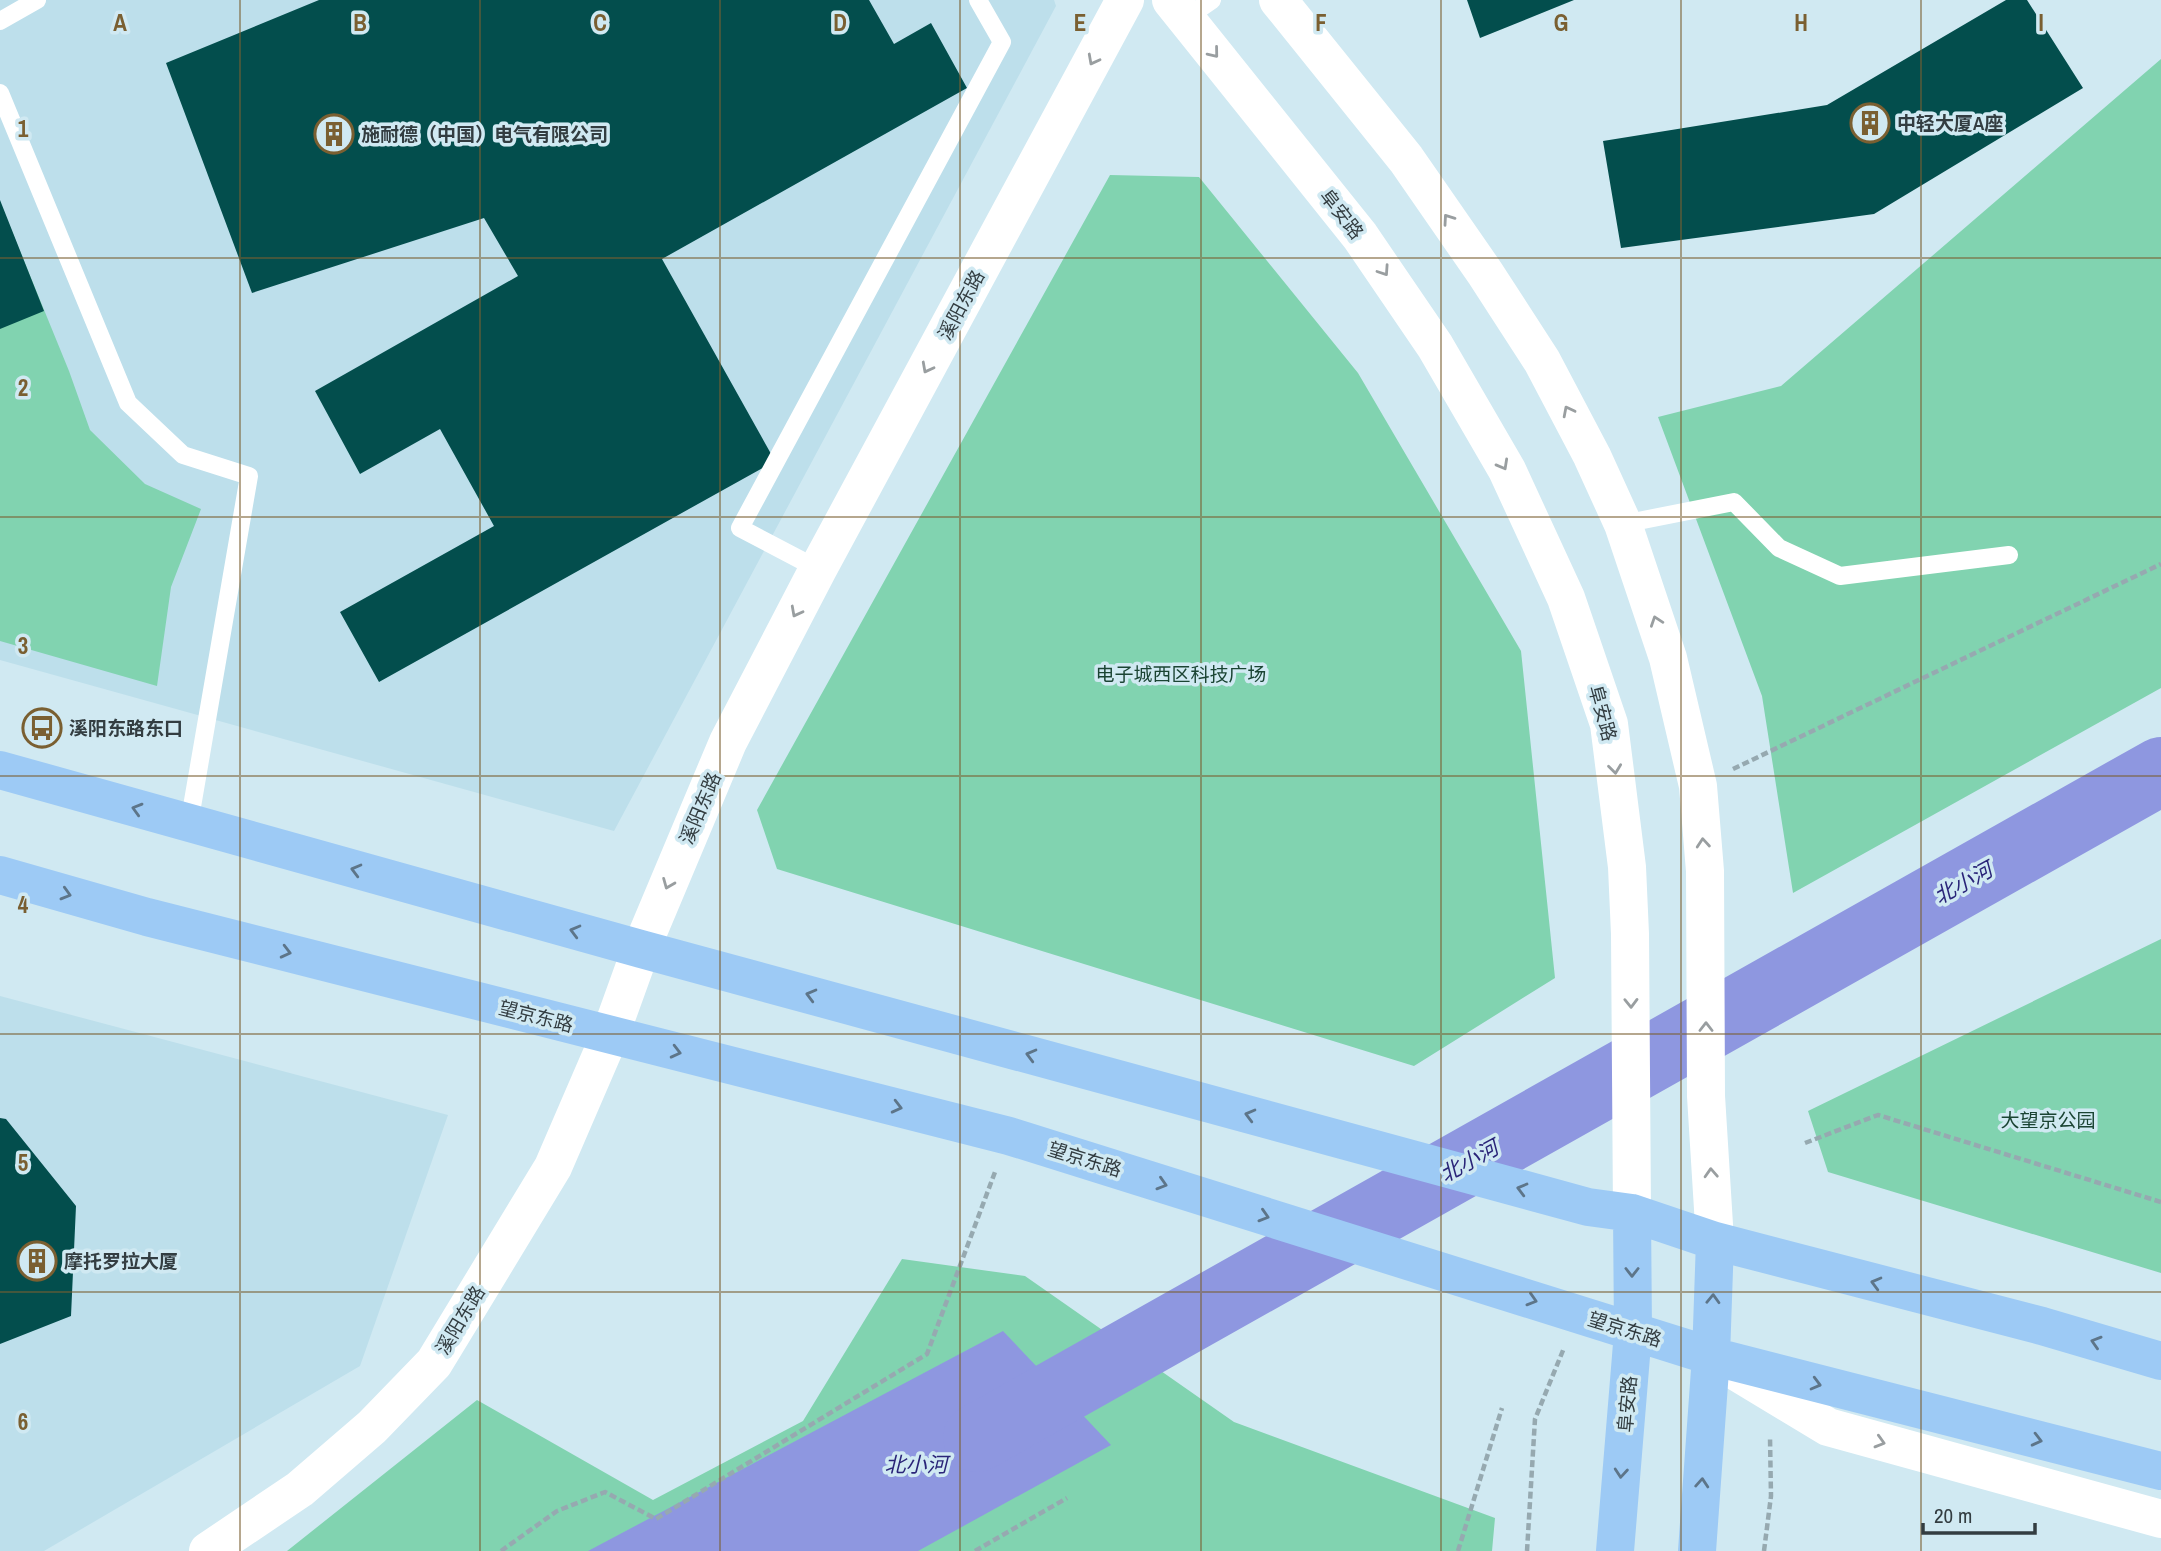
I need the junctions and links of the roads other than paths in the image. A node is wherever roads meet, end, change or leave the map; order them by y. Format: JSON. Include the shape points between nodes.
{"nodes":[{"id":1,"x":37,"y":0,"type":"edge"},
{"id":2,"x":978,"y":0,"type":"edge"},
{"id":3,"x":1125,"y":0,"type":"edge"},
{"id":4,"x":1278,"y":0,"type":"edge"},
{"id":5,"x":1190,"y":6,"type":"edge"},
{"id":6,"x":0,"y":21,"type":"edge"},
{"id":7,"x":0,"y":93,"type":"edge"},
{"id":8,"x":1623,"y":524,"type":"junction"},
{"id":9,"x":2009,"y":555,"type":"dead end"},
{"id":10,"x":818,"y":569,"type":"junction"},
{"id":11,"x":0,"y":770,"type":"edge"},
{"id":12,"x":189,"y":824,"type":"junction"},
{"id":13,"x":0,"y":876,"type":"edge"},
{"id":14,"x":641,"y":949,"type":"junction"},
{"id":15,"x":610,"y":1035,"type":"junction"},
{"id":16,"x":1632,"y":1213,"type":"junction"},
{"id":17,"x":1715,"y":1241,"type":"junction"},
{"id":18,"x":1633,"y":1332,"type":"junction"},
{"id":19,"x":1711,"y":1356,"type":"junction"},
{"id":20,"x":2161,"y":1361,"type":"edge"},
{"id":21,"x":2161,"y":1471,"type":"edge"},
{"id":22,"x":2161,"y":1519,"type":"edge"},
{"id":23,"x":208,"y":1551,"type":"edge"},
{"id":24,"x":1615,"y":1551,"type":"edge"},
{"id":25,"x":1697,"y":1551,"type":"edge"}],
"edges":[{"from":1,"to":6,"type":"lane"},
{"from":2,"to":10,"type":"lane","via":[[1002,42],[740,528]]},
{"from":3,"to":10,"type":"main road","name":"溪阳东路","one_way":true},
{"from":8,"to":4,"type":"main road","one_way":true,"via":[[1542,361],[1485,273],[1406,159]]},
{"from":5,"to":16,"type":"main road","name":"阜安路","one_way":true,"via":[[1435,346],[1507,470],[1566,598],[1609,724],[1627,867]]},
{"from":7,"to":12,"type":"lane","via":[[128,403],[183,455],[249,476]]},
{"from":8,"to":9,"type":"lane","via":[[1734,502],[1779,548],[1840,576]]},
{"from":17,"to":8,"type":"main road","one_way":true,"via":[[1706,1096],[1707,911],[1698,786],[1668,658]]},
{"from":10,"to":14,"type":"main road","name":"溪阳东路","one_way":true,"via":[[728,742]]},
{"from":12,"to":11,"type":"main road","one_way":true},
{"from":14,"to":12,"type":"main road","one_way":true},
{"from":13,"to":15,"type":"main road","name":"望京东路","one_way":true},
{"from":14,"to":15,"type":"main road","name":"溪阳东路"},
{"from":16,"to":14,"type":"main road","one_way":true,"via":[[1588,1207]]},
{"from":15,"to":18,"type":"main road","name":"望京东路","one_way":true,"via":[[1009,1136]]},
{"from":15,"to":23,"type":"main road","name":"溪阳东路","via":[[553,1167],[434,1363],[372,1427],[300,1489]]},
{"from":16,"to":17,"type":"main road"},
{"from":16,"to":18,"type":"main road","name":"阜安路","one_way":true},
{"from":19,"to":17,"type":"main road","one_way":true},
{"from":20,"to":17,"type":"main road","one_way":true},
{"from":18,"to":19,"type":"main road","name":"望京东路"},
{"from":18,"to":24,"type":"main road","name":"阜安路","one_way":true},
{"from":19,"to":21,"type":"main road","name":"望京东路","one_way":true},
{"from":19,"to":22,"type":"main road","one_way":true,"via":[[1828,1427]]},
{"from":25,"to":19,"type":"main road","one_way":true}]}
